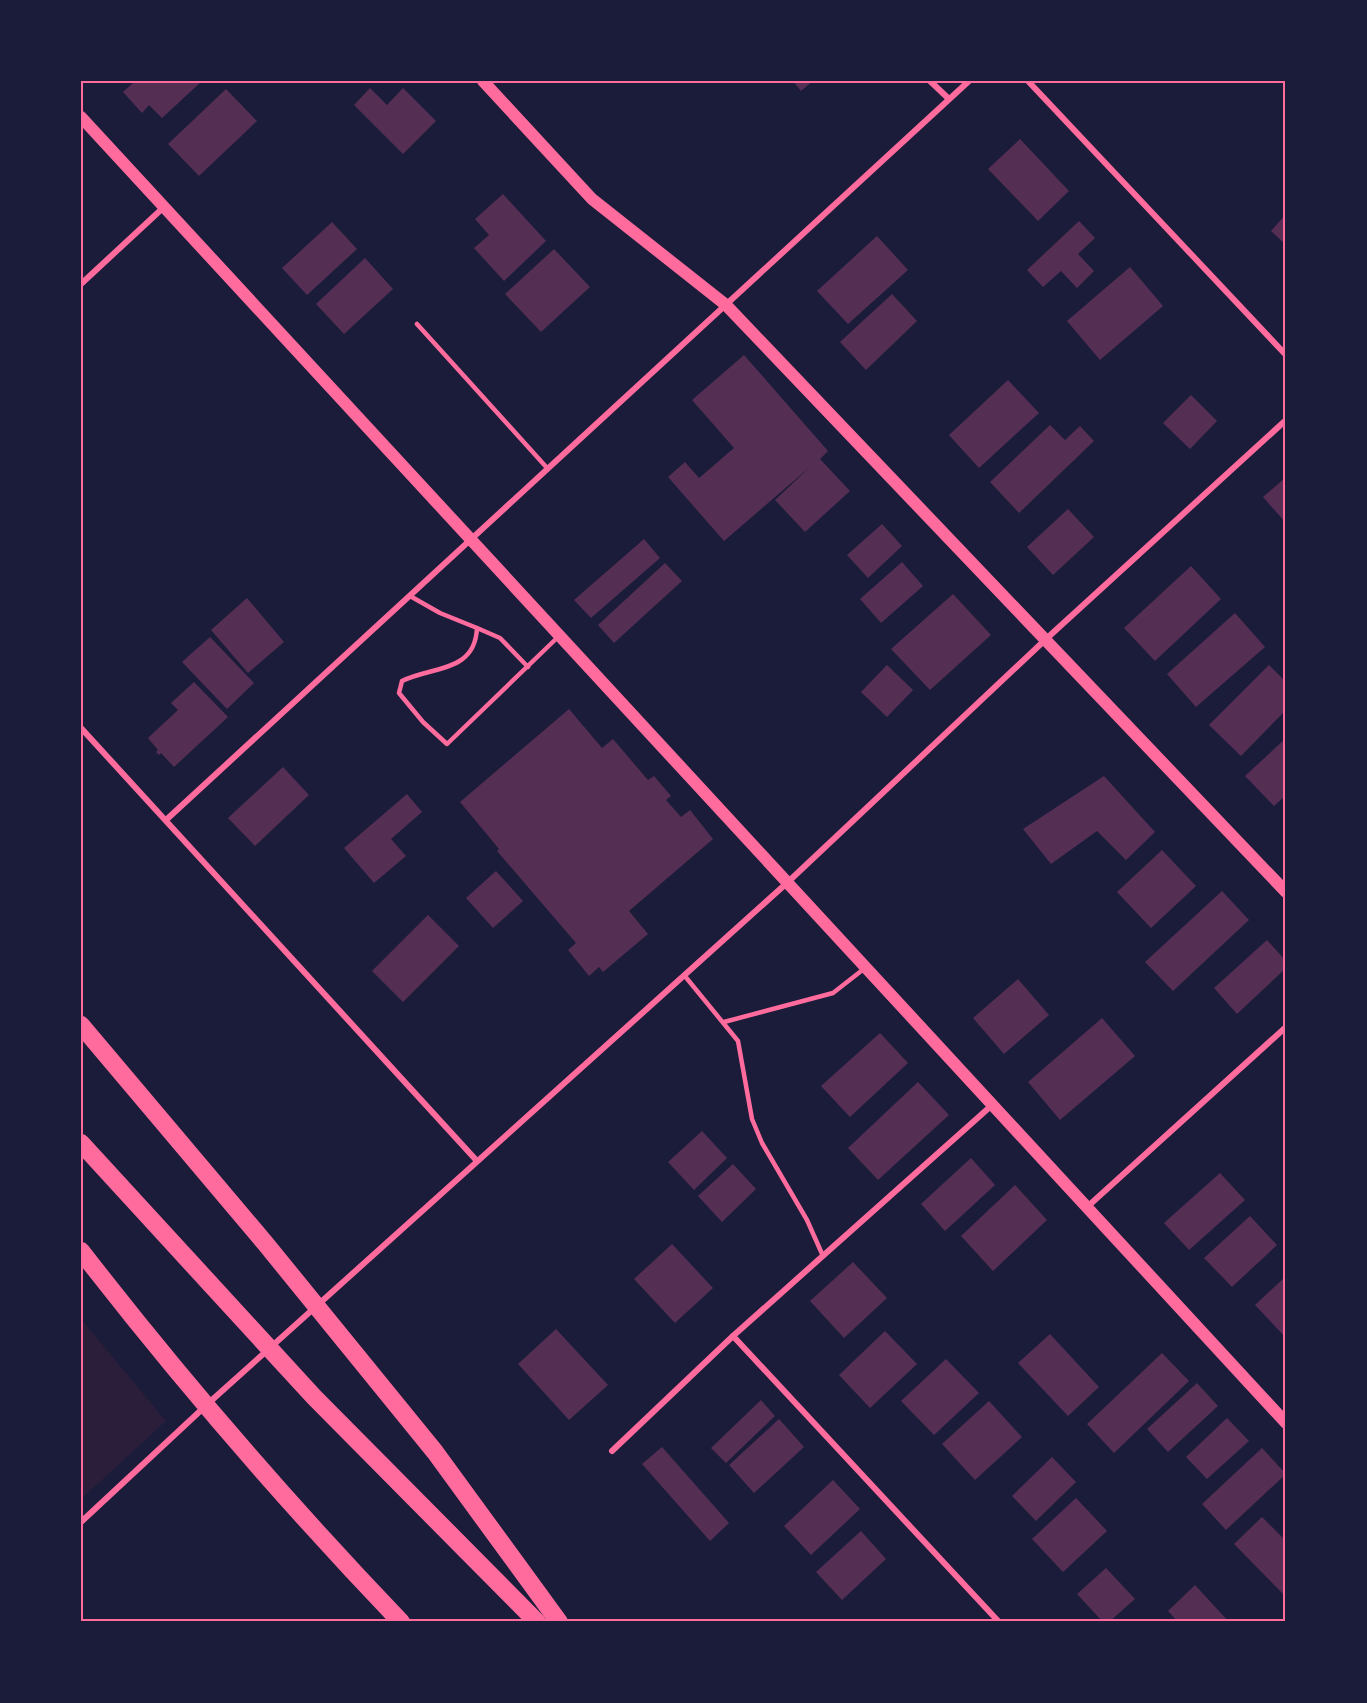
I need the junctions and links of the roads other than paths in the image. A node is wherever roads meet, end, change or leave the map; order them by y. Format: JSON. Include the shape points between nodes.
{"nodes":[{"id":1,"x":483,"y":81,"type":"edge"},
{"id":2,"x":930,"y":81,"type":"edge"},
{"id":3,"x":969,"y":81,"type":"edge"},
{"id":4,"x":1028,"y":81,"type":"edge"},
{"id":5,"x":949,"y":99,"type":"junction"},
{"id":6,"x":81,"y":117,"type":"edge"},
{"id":7,"x":164,"y":207,"type":"junction"},
{"id":8,"x":81,"y":284,"type":"edge"},
{"id":9,"x":726,"y":305,"type":"junction"},
{"id":10,"x":417,"y":324,"type":"dead end"},
{"id":11,"x":1286,"y":355,"type":"edge"},
{"id":12,"x":1286,"y":420,"type":"edge"},
{"id":13,"x":548,"y":469,"type":"junction"},
{"id":14,"x":471,"y":539,"type":"junction"},
{"id":15,"x":410,"y":596,"type":"junction"},
{"id":16,"x":477,"y":628,"type":"junction"},
{"id":17,"x":560,"y":635,"type":"junction"},
{"id":18,"x":1046,"y":640,"type":"junction"},
{"id":19,"x":528,"y":667,"type":"junction"},
{"id":20,"x":81,"y":728,"type":"edge"},
{"id":21,"x":166,"y":820,"type":"junction"},
{"id":22,"x":788,"y":882,"type":"junction"},
{"id":23,"x":1286,"y":892,"type":"edge"},
{"id":24,"x":866,"y":968,"type":"junction"},
{"id":25,"x":684,"y":975,"type":"junction"},
{"id":26,"x":724,"y":1022,"type":"junction"},
{"id":27,"x":81,"y":1024,"type":"edge"},
{"id":28,"x":1286,"y":1027,"type":"edge"},
{"id":29,"x":991,"y":1106,"type":"junction"},
{"id":30,"x":81,"y":1143,"type":"edge"},
{"id":31,"x":477,"y":1161,"type":"junction"},
{"id":32,"x":1086,"y":1209,"type":"junction"},
{"id":33,"x":81,"y":1251,"type":"edge"},
{"id":34,"x":823,"y":1256,"type":"junction"},
{"id":35,"x":733,"y":1336,"type":"junction"},
{"id":36,"x":1286,"y":1423,"type":"edge"},
{"id":37,"x":612,"y":1451,"type":"dead end"},
{"id":38,"x":81,"y":1522,"type":"edge"},
{"id":39,"x":400,"y":1622,"type":"edge"},
{"id":40,"x":537,"y":1622,"type":"edge"},
{"id":41,"x":559,"y":1622,"type":"edge"},
{"id":42,"x":999,"y":1622,"type":"edge"}],
"edges":[{"from":1,"to":9,"type":"main road","via":[[592,199]]},
{"from":2,"to":5,"type":"street"},
{"from":3,"to":5,"type":"street"},
{"from":4,"to":11,"type":"street"},
{"from":5,"to":9,"type":"street"},
{"from":6,"to":7,"type":"main road"},
{"from":7,"to":8,"type":"street"},
{"from":7,"to":14,"type":"main road"},
{"from":9,"to":13,"type":"street"},
{"from":9,"to":18,"type":"main road"},
{"from":10,"to":13,"type":"lane"},
{"from":12,"to":18,"type":"street"},
{"from":13,"to":14,"type":"street"},
{"from":14,"to":15,"type":"street"},
{"from":14,"to":17,"type":"main road"},
{"from":15,"to":16,"type":"lane"},
{"from":15,"to":21,"type":"street"},
{"from":16,"to":19,"type":"lane","via":[[500,638]]},
{"from":16,"to":19,"type":"lane","via":[[468,654],[448,669],[421,672],[402,681],[399,693],[447,744]]},
{"from":17,"to":19,"type":"lane"},
{"from":17,"to":22,"type":"main road"},
{"from":18,"to":22,"type":"street"},
{"from":18,"to":23,"type":"main road"},
{"from":20,"to":21,"type":"street"},
{"from":21,"to":31,"type":"street"},
{"from":22,"to":24,"type":"main road"},
{"from":22,"to":25,"type":"street"},
{"from":24,"to":26,"type":"lane","via":[[833,993]]},
{"from":24,"to":29,"type":"main road"},
{"from":25,"to":26,"type":"lane"},
{"from":25,"to":31,"type":"street"},
{"from":26,"to":34,"type":"lane","via":[[738,1041],[752,1119],[762,1143],[807,1220]]},
{"from":27,"to":41,"type":"highway","via":[[435,1452]]},
{"from":28,"to":32,"type":"street"},
{"from":29,"to":32,"type":"main road"},
{"from":29,"to":34,"type":"street"},
{"from":30,"to":40,"type":"highway","via":[[314,1397]]},
{"from":31,"to":38,"type":"street"},
{"from":32,"to":36,"type":"main road"},
{"from":33,"to":39,"type":"highway","via":[[277,1486]]},
{"from":34,"to":35,"type":"street"},
{"from":35,"to":37,"type":"street"},
{"from":35,"to":42,"type":"street"}]}
